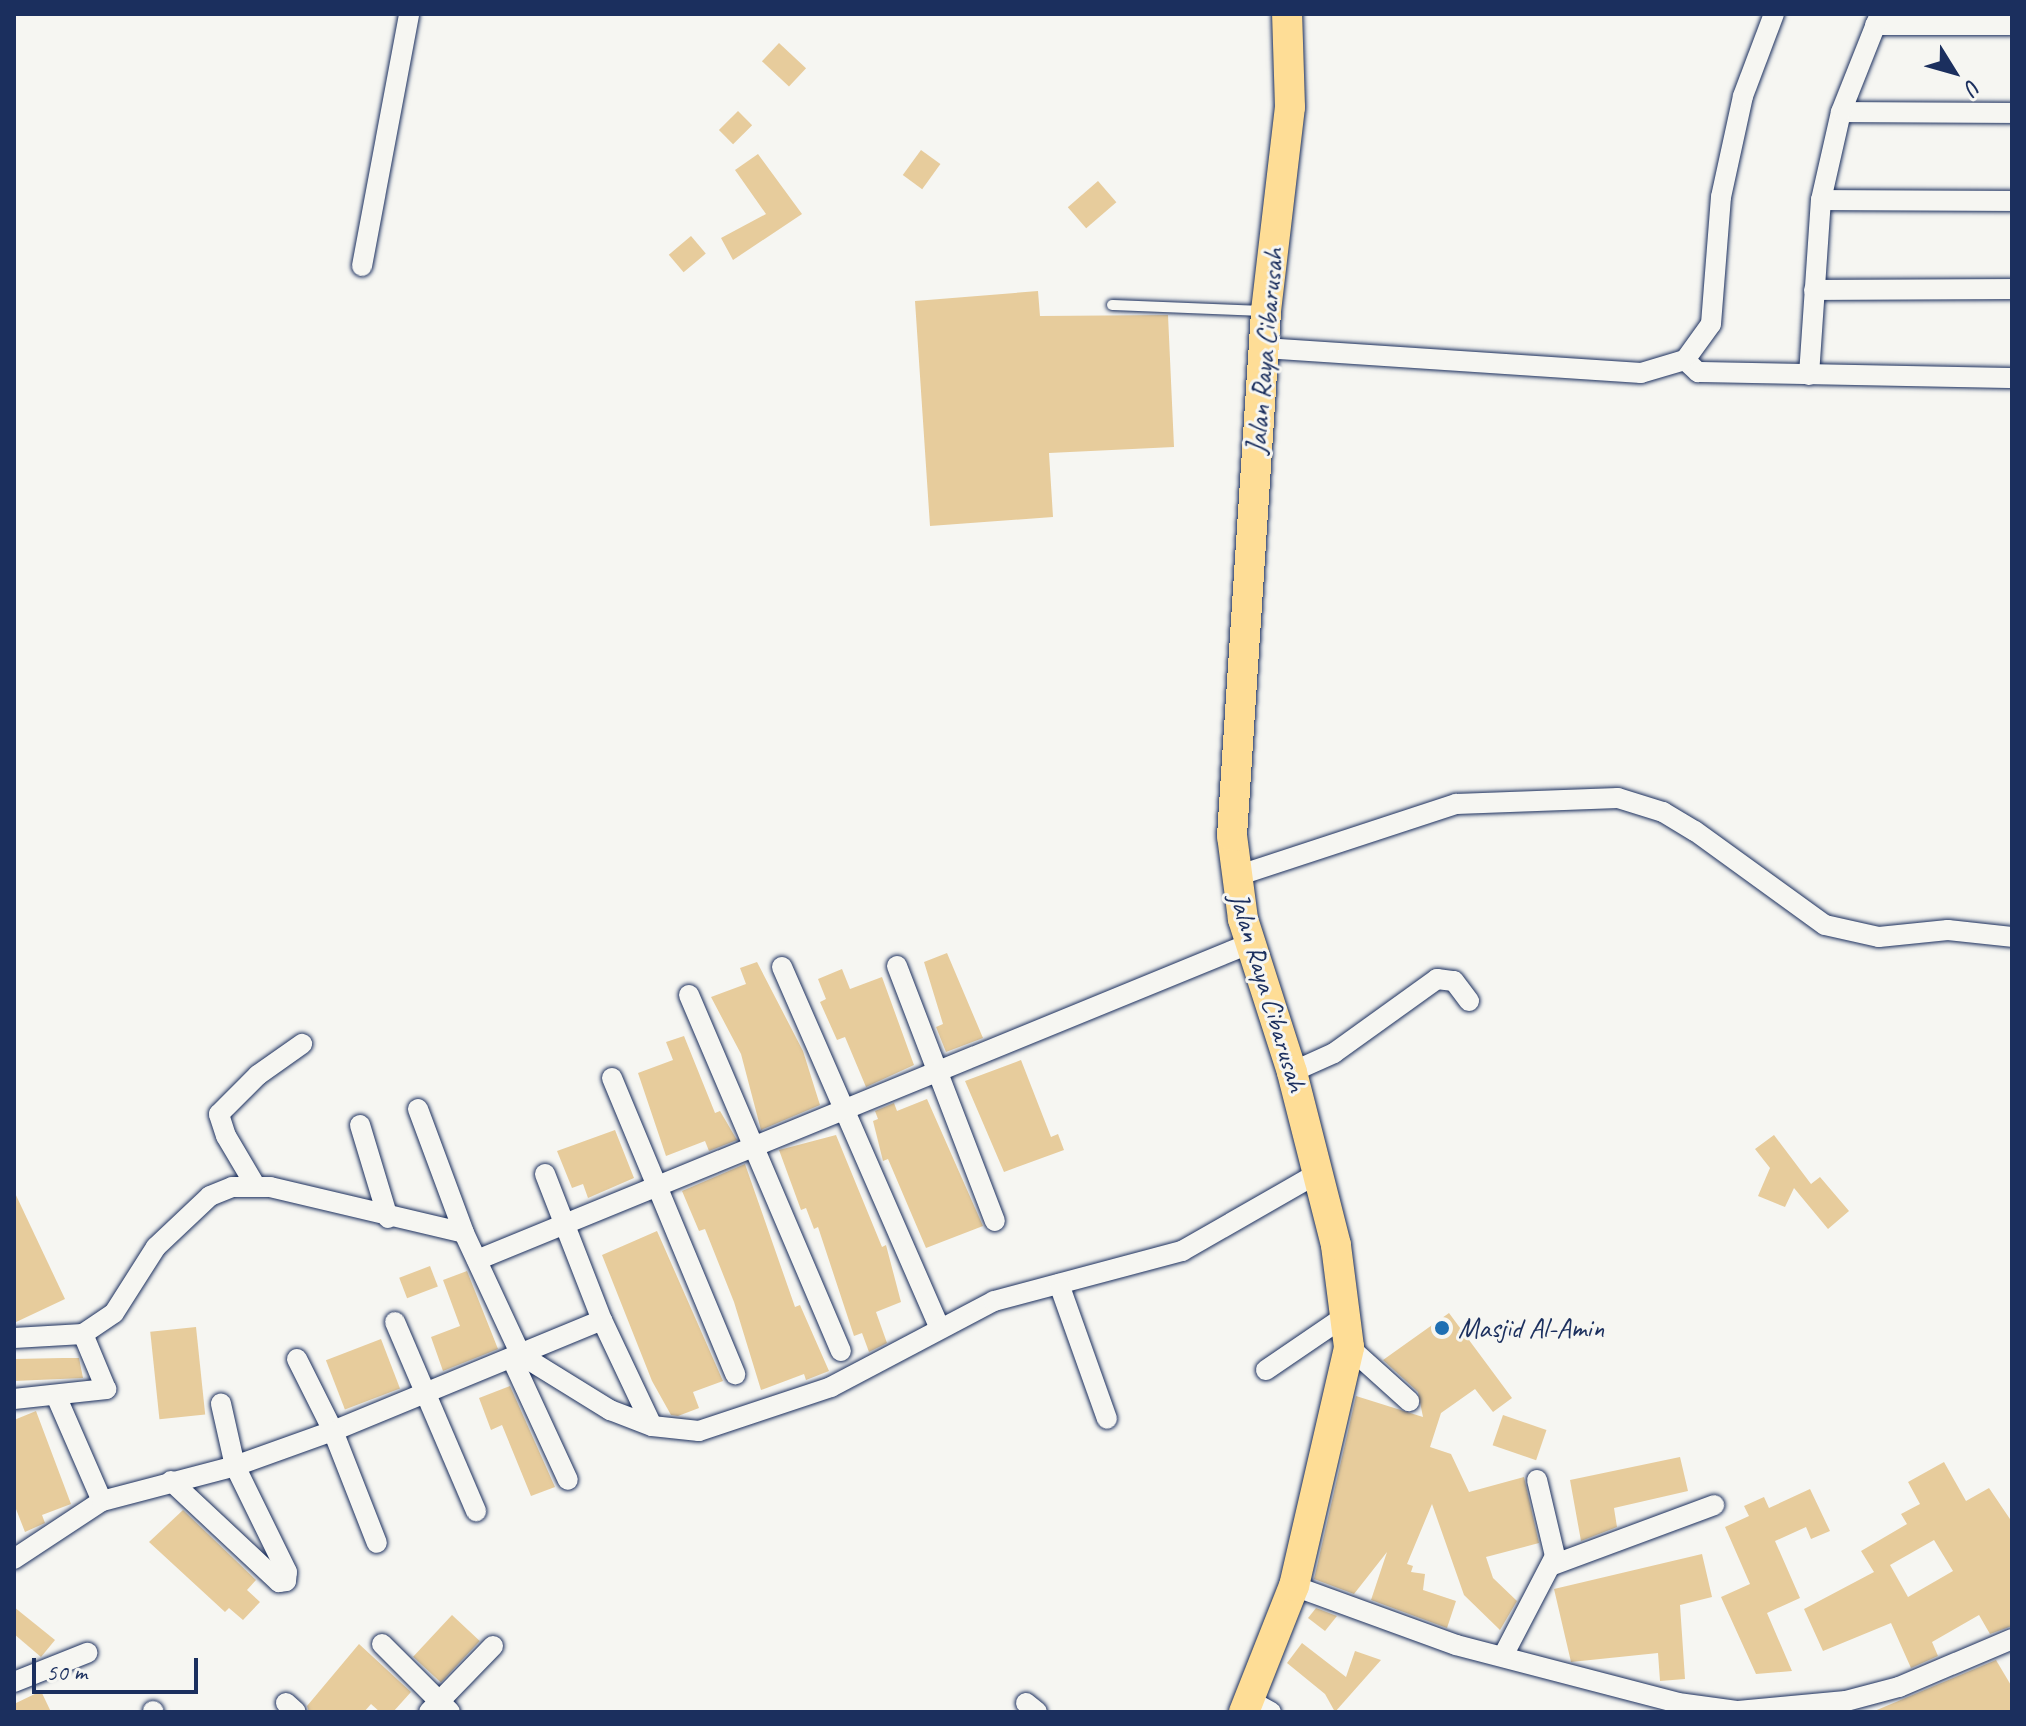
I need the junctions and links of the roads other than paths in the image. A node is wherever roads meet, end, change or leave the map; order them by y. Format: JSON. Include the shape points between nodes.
{"nodes":[{"id":1,"x":409,"y":14,"type":"edge"},
{"id":2,"x":1287,"y":14,"type":"edge"},
{"id":3,"x":1774,"y":14,"type":"edge"},
{"id":4,"x":1878,"y":20,"type":"edge"},
{"id":5,"x":2012,"y":25,"type":"edge"},
{"id":6,"x":1841,"y":112,"type":"junction"},
{"id":7,"x":2012,"y":113,"type":"edge"},
{"id":8,"x":1821,"y":200,"type":"junction"},
{"id":9,"x":2012,"y":201,"type":"edge"},
{"id":10,"x":362,"y":266,"type":"dead end"},
{"id":11,"x":2012,"y":289,"type":"edge"},
{"id":12,"x":1814,"y":290,"type":"junction"},
{"id":13,"x":1112,"y":305,"type":"dead end"},
{"id":14,"x":1266,"y":311,"type":"junction"},
{"id":15,"x":1264,"y":348,"type":"junction"},
{"id":16,"x":1685,"y":360,"type":"junction"},
{"id":17,"x":1809,"y":375,"type":"junction"},
{"id":18,"x":2012,"y":378,"type":"edge"},
{"id":19,"x":1234,"y":877,"type":"junction"},
{"id":20,"x":2012,"y":937,"type":"edge"},
{"id":21,"x":1251,"y":943,"type":"junction"},
{"id":22,"x":897,"y":966,"type":"dead end"},
{"id":23,"x":782,"y":967,"type":"dead end"},
{"id":24,"x":689,"y":995,"type":"dead end"},
{"id":25,"x":1469,"y":1001,"type":"dead end"},
{"id":26,"x":302,"y":1044,"type":"dead end"},
{"id":27,"x":1292,"y":1072,"type":"junction"},
{"id":28,"x":938,"y":1073,"type":"junction"},
{"id":29,"x":612,"y":1078,"type":"dead end"},
{"id":30,"x":418,"y":1109,"type":"dead end"},
{"id":31,"x":845,"y":1112,"type":"junction"},
{"id":32,"x":360,"y":1125,"type":"dead end"},
{"id":33,"x":755,"y":1150,"type":"junction"},
{"id":34,"x":1318,"y":1173,"type":"junction"},
{"id":35,"x":545,"y":1174,"type":"dead end"},
{"id":36,"x":255,"y":1185,"type":"junction"},
{"id":37,"x":658,"y":1185,"type":"junction"},
{"id":38,"x":388,"y":1218,"type":"junction"},
{"id":39,"x":995,"y":1221,"type":"dead end"},
{"id":40,"x":566,"y":1222,"type":"junction"},
{"id":41,"x":464,"y":1233,"type":"junction"},
{"id":42,"x":477,"y":1260,"type":"junction"},
{"id":43,"x":1059,"y":1284,"type":"junction"},
{"id":44,"x":1348,"y":1314,"type":"junction"},
{"id":45,"x":602,"y":1320,"type":"junction"},
{"id":46,"x":395,"y":1322,"type":"dead end"},
{"id":47,"x":939,"y":1327,"type":"junction"},
{"id":48,"x":83,"y":1334,"type":"junction"},
{"id":49,"x":14,"y":1338,"type":"edge"},
{"id":50,"x":1349,"y":1347,"type":"junction"},
{"id":51,"x":841,"y":1351,"type":"dead end"},
{"id":52,"x":516,"y":1357,"type":"junction"},
{"id":53,"x":297,"y":1359,"type":"dead end"},
{"id":54,"x":1266,"y":1370,"type":"dead end"},
{"id":55,"x":735,"y":1374,"type":"dead end"},
{"id":56,"x":426,"y":1395,"type":"junction"},
{"id":57,"x":57,"y":1398,"type":"junction"},
{"id":58,"x":14,"y":1399,"type":"edge"},
{"id":59,"x":1409,"y":1401,"type":"dead end"},
{"id":60,"x":221,"y":1404,"type":"dead end"},
{"id":61,"x":1107,"y":1419,"type":"dead end"},
{"id":62,"x":652,"y":1426,"type":"junction"},
{"id":63,"x":333,"y":1431,"type":"junction"},
{"id":64,"x":235,"y":1466,"type":"junction"},
{"id":65,"x":568,"y":1480,"type":"dead end"},
{"id":66,"x":1537,"y":1480,"type":"dead end"},
{"id":67,"x":171,"y":1481,"type":"junction"},
{"id":68,"x":102,"y":1501,"type":"junction"},
{"id":69,"x":1714,"y":1505,"type":"dead end"},
{"id":70,"x":476,"y":1511,"type":"dead end"},
{"id":71,"x":377,"y":1543,"type":"dead end"},
{"id":72,"x":14,"y":1559,"type":"edge"},
{"id":73,"x":1553,"y":1565,"type":"junction"},
{"id":74,"x":1294,"y":1586,"type":"junction"},
{"id":75,"x":2012,"y":1639,"type":"edge"},
{"id":76,"x":382,"y":1644,"type":"dead end"},
{"id":77,"x":493,"y":1646,"type":"dead end"},
{"id":78,"x":87,"y":1653,"type":"dead end"},
{"id":79,"x":1503,"y":1656,"type":"junction"},
{"id":80,"x":14,"y":1658,"type":"edge"},
{"id":81,"x":23,"y":1677,"type":"edge"},
{"id":82,"x":439,"y":1708,"type":"edge"},
{"id":83,"x":1255,"y":1708,"type":"edge"}],
"edges":[{"from":1,"to":10,"type":"street"},
{"from":2,"to":14,"type":"main road","name":"Jalan Raya Cibarusah","via":[[1290,107]]},
{"from":3,"to":16,"type":"street","via":[[1743,96],[1721,197],[1711,324]]},
{"from":4,"to":5,"type":"street"},
{"from":4,"to":6,"type":"street"},
{"from":6,"to":7,"type":"street"},
{"from":6,"to":8,"type":"street"},
{"from":8,"to":9,"type":"street"},
{"from":8,"to":12,"type":"street"},
{"from":11,"to":12,"type":"street"},
{"from":12,"to":17,"type":"street"},
{"from":13,"to":14,"type":"lane"},
{"from":14,"to":15,"type":"main road","name":"Jalan Raya Cibarusah"},
{"from":15,"to":16,"type":"street","via":[[1641,373]]},
{"from":15,"to":19,"type":"main road","name":"Jalan Raya Cibarusah","via":[[1231,799]]},
{"from":16,"to":17,"type":"street","via":[[1698,372]]},
{"from":17,"to":18,"type":"street"},
{"from":19,"to":20,"type":"street","via":[[1456,804],[1618,798],[1695,831],[1825,925],[1879,937],[1948,930]]},
{"from":19,"to":21,"type":"main road","name":"Jalan Raya Cibarusah"},
{"from":21,"to":27,"type":"main road","name":"Jalan Raya Cibarusah"},
{"from":21,"to":28,"type":"street"},
{"from":22,"to":28,"type":"street"},
{"from":23,"to":31,"type":"street"},
{"from":24,"to":33,"type":"street"},
{"from":25,"to":27,"type":"street","via":[[1454,981],[1437,979],[1334,1053]]},
{"from":26,"to":36,"type":"street","via":[[258,1075],[219,1114]]},
{"from":27,"to":34,"type":"main road","name":"Jalan Raya Cibarusah"},
{"from":28,"to":31,"type":"street"},
{"from":28,"to":39,"type":"street"},
{"from":29,"to":37,"type":"street"},
{"from":30,"to":41,"type":"street"},
{"from":31,"to":33,"type":"street"},
{"from":31,"to":47,"type":"street"},
{"from":32,"to":38,"type":"street"},
{"from":33,"to":37,"type":"street"},
{"from":33,"to":51,"type":"street"},
{"from":34,"to":43,"type":"street","via":[[1182,1251]]},
{"from":34,"to":44,"type":"main road","name":"Jalan Raya Cibarusah"},
{"from":35,"to":40,"type":"street"},
{"from":36,"to":38,"type":"street"},
{"from":36,"to":48,"type":"street","via":[[210,1196],[156,1247],[114,1313]]},
{"from":37,"to":40,"type":"street"},
{"from":37,"to":55,"type":"street"},
{"from":38,"to":41,"type":"street"},
{"from":40,"to":42,"type":"street"},
{"from":40,"to":45,"type":"street"},
{"from":41,"to":42,"type":"street"},
{"from":42,"to":52,"type":"street"},
{"from":43,"to":47,"type":"street","via":[[994,1301]]},
{"from":43,"to":61,"type":"street"},
{"from":44,"to":50,"type":"main road","name":"Jalan Raya Cibarusah"},
{"from":44,"to":54,"type":"street"},
{"from":45,"to":52,"type":"street"},
{"from":45,"to":62,"type":"street"},
{"from":46,"to":56,"type":"street"},
{"from":47,"to":62,"type":"street","via":[[831,1387],[722,1426],[699,1431]]},
{"from":48,"to":49,"type":"street"},
{"from":48,"to":57,"type":"street","via":[[106,1389]]},
{"from":50,"to":59,"type":"street"},
{"from":50,"to":74,"type":"main road","name":"Jalan Raya Cibarusah"},
{"from":52,"to":56,"type":"street"},
{"from":52,"to":62,"type":"street","via":[[585,1398]]},
{"from":52,"to":65,"type":"street"},
{"from":53,"to":63,"type":"street"},
{"from":56,"to":63,"type":"street"},
{"from":56,"to":70,"type":"street"},
{"from":57,"to":58,"type":"street"},
{"from":57,"to":68,"type":"street"},
{"from":60,"to":64,"type":"street"},
{"from":63,"to":64,"type":"street"},
{"from":63,"to":71,"type":"street"},
{"from":64,"to":67,"type":"street"},
{"from":64,"to":67,"type":"street","via":[[287,1572],[286,1581],[279,1582]]},
{"from":66,"to":73,"type":"street","via":[[1555,1547]]},
{"from":67,"to":68,"type":"street"},
{"from":68,"to":72,"type":"street"},
{"from":69,"to":73,"type":"street"},
{"from":73,"to":79,"type":"street"},
{"from":74,"to":79,"type":"street","via":[[1432,1638]]},
{"from":74,"to":83,"type":"main road","name":"Jalan Raya Cibarusah"},
{"from":75,"to":79,"type":"street","via":[[1899,1687],[1774,1711],[1678,1703]]},
{"from":76,"to":82,"type":"street"},
{"from":77,"to":82,"type":"street"},
{"from":78,"to":81,"type":"street"},
{"from":80,"to":81,"type":"street"}]}
